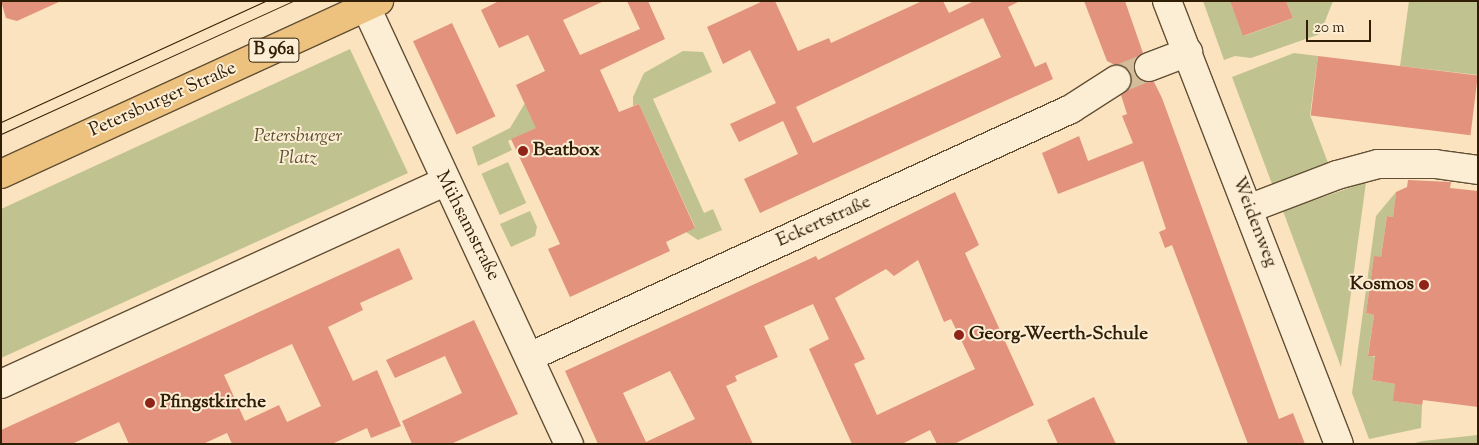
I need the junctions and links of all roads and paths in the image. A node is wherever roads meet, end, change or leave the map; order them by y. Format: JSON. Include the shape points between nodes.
{"nodes":[{"id":1,"x":1167,"y":1,"type":"edge"},
{"id":2,"x":373,"y":4,"type":"edge"},
{"id":3,"x":1188,"y":52,"type":"junction"},
{"id":4,"x":1149,"y":68,"type":"tunnel mouth"},
{"id":5,"x":1116,"y":80,"type":"tunnel mouth"},
{"id":6,"x":1478,"y":170,"type":"edge"},
{"id":7,"x":1,"y":174,"type":"edge"},
{"id":8,"x":446,"y":181,"type":"junction"},
{"id":9,"x":1248,"y":208,"type":"junction"},
{"id":10,"x":529,"y":357,"type":"junction"},
{"id":11,"x":1,"y":384,"type":"edge"},
{"id":12,"x":569,"y":444,"type":"edge"},
{"id":13,"x":1339,"y":444,"type":"edge"}],
"edges":[{"from":1,"to":3,"type":"street","name":"Weidenweg"},
{"from":2,"to":7,"type":"main road","name":"Petersburger Straße","number":"B 96a"},
{"from":2,"to":8,"type":"street","name":"Mühsamstraße"},
{"from":3,"to":4,"type":"street"},
{"from":3,"to":9,"type":"street","name":"Weidenweg"},
{"from":5,"to":10,"type":"street","name":"Eckertstraße","via":[[1079,104]]},
{"from":6,"to":9,"type":"street","via":[[1425,163],[1378,164],[1337,175]]},
{"from":8,"to":10,"type":"street","name":"Mühsamstraße"},
{"from":8,"to":11,"type":"street"},
{"from":9,"to":13,"type":"street","name":"Weidenweg"},
{"from":10,"to":12,"type":"street","name":"Mühsamstraße"}]}
